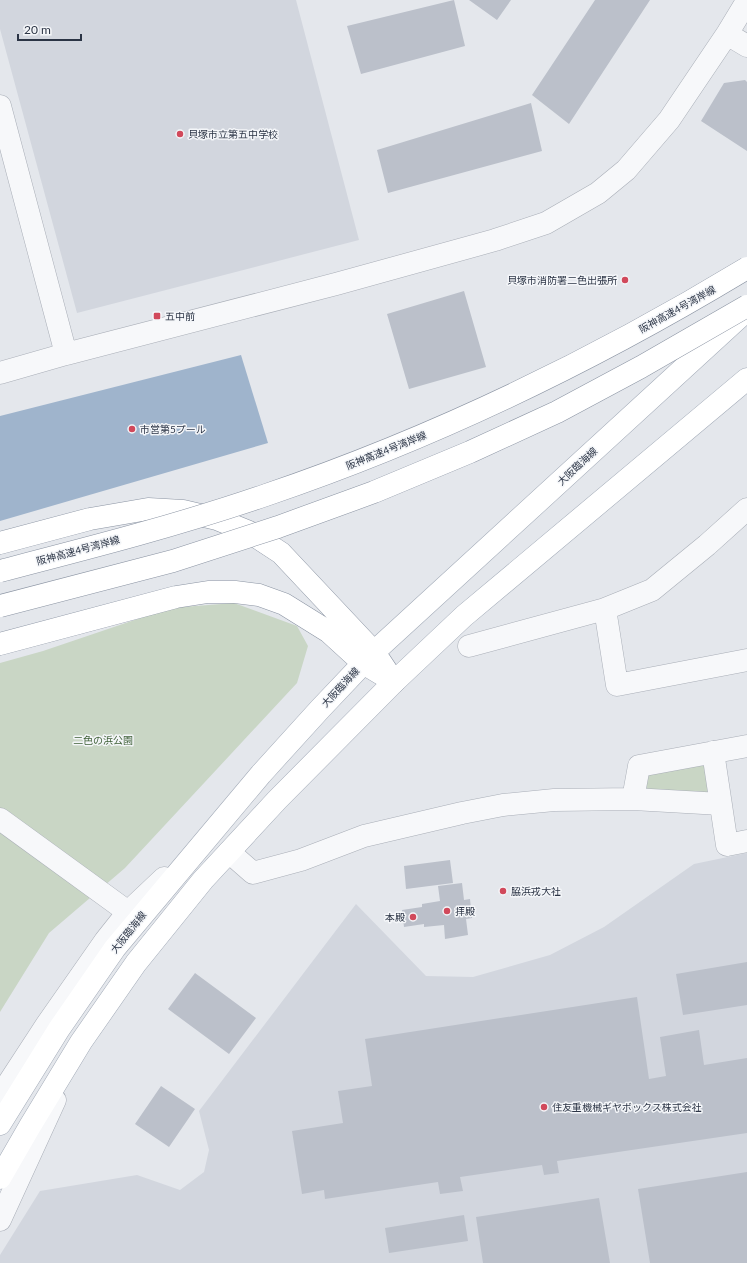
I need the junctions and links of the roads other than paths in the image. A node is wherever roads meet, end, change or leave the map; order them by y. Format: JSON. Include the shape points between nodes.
{"nodes":[{"id":1,"x":747,"y":1,"type":"edge"},
{"id":2,"x":727,"y":34,"type":"junction"},
{"id":3,"x":747,"y":46,"type":"edge"},
{"id":4,"x":0,"y":106,"type":"edge"},
{"id":5,"x":747,"y":268,"type":"edge"},
{"id":6,"x":747,"y":306,"type":"edge"},
{"id":7,"x":747,"y":311,"type":"edge"},
{"id":8,"x":66,"y":354,"type":"junction"},
{"id":9,"x":0,"y":372,"type":"edge"},
{"id":10,"x":747,"y":379,"type":"edge"},
{"id":11,"x":747,"y":508,"type":"edge"},
{"id":12,"x":0,"y":543,"type":"edge"},
{"id":13,"x":0,"y":571,"type":"edge"},
{"id":14,"x":0,"y":606,"type":"edge"},
{"id":15,"x":605,"y":609,"type":"junction"},
{"id":16,"x":0,"y":644,"type":"edge"},
{"id":17,"x":469,"y":646,"type":"dead end"},
{"id":18,"x":369,"y":658,"type":"junction"},
{"id":19,"x":747,"y":660,"type":"edge"},
{"id":20,"x":394,"y":682,"type":"junction"},
{"id":21,"x":747,"y":746,"type":"edge"},
{"id":22,"x":713,"y":752,"type":"junction"},
{"id":23,"x":633,"y":799,"type":"junction"},
{"id":24,"x":721,"y":804,"type":"junction"},
{"id":25,"x":0,"y":818,"type":"edge"},
{"id":26,"x":207,"y":836,"type":"junction"},
{"id":27,"x":747,"y":841,"type":"edge"},
{"id":28,"x":229,"y":852,"type":"junction"},
{"id":29,"x":128,"y":912,"type":"junction"},
{"id":30,"x":81,"y":1042,"type":"junction"},
{"id":31,"x":0,"y":1096,"type":"edge"},
{"id":32,"x":0,"y":1124,"type":"edge"},
{"id":33,"x":0,"y":1178,"type":"edge"},
{"id":34,"x":0,"y":1220,"type":"edge"}],
"edges":[{"from":1,"to":2,"type":"street"},
{"from":2,"to":3,"type":"street"},
{"from":2,"to":8,"type":"street","via":[[669,120],[626,170],[598,193],[546,223],[496,240],[336,284]]},
{"from":4,"to":8,"type":"street"},
{"from":5,"to":13,"type":"main road","name":"阪神高速4号湾岸線","bridge":true,"via":[[703,295],[546,379],[454,422],[365,459],[266,496],[167,527]]},
{"from":6,"to":14,"type":"main road","bridge":true,"via":[[557,412],[374,492],[173,561]]},
{"from":7,"to":18,"type":"main road","name":"大阪臨海線"},
{"from":8,"to":9,"type":"street"},
{"from":10,"to":20,"type":"main road","via":[[464,616]]},
{"from":11,"to":15,"type":"street","via":[[652,590]]},
{"from":12,"to":18,"type":"main road","via":[[90,519],[148,509],[183,511],[217,519],[249,532],[281,553]]},
{"from":15,"to":17,"type":"street"},
{"from":15,"to":19,"type":"street","via":[[617,684]]},
{"from":16,"to":18,"type":"main road","via":[[176,597],[208,592],[234,592],[260,595],[284,604]]},
{"from":18,"to":20,"type":"main road"},
{"from":18,"to":26,"type":"main road","name":"大阪臨海線"},
{"from":20,"to":28,"type":"main road","via":[[276,800]]},
{"from":21,"to":22,"type":"street"},
{"from":22,"to":23,"type":"street","via":[[639,766]]},
{"from":22,"to":24,"type":"street"},
{"from":23,"to":24,"type":"street"},
{"from":23,"to":28,"type":"street","via":[[554,800],[462,812],[364,836],[301,860],[253,873]]},
{"from":24,"to":27,"type":"street","via":[[727,845]]},
{"from":25,"to":29,"type":"street"},
{"from":26,"to":29,"type":"street"},
{"from":26,"to":32,"type":"main road","name":"大阪臨海線","via":[[115,948],[59,1029]]},
{"from":28,"to":30,"type":"main road","via":[[136,963]]},
{"from":29,"to":31,"type":"street","via":[[101,947]]},
{"from":30,"to":33,"type":"main road"},
{"from":30,"to":34,"type":"street"}]}
